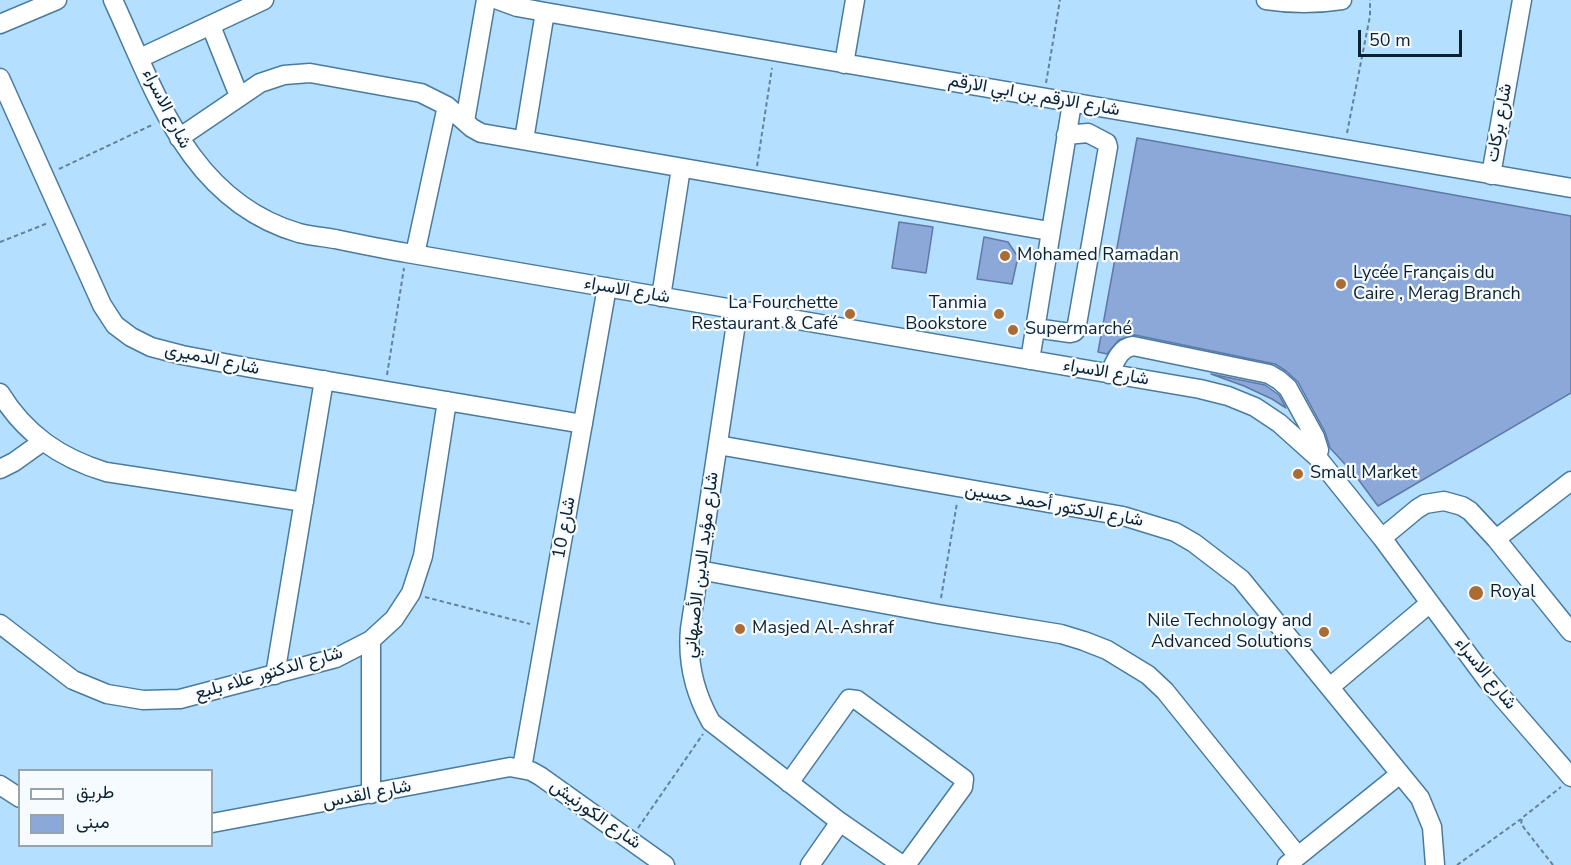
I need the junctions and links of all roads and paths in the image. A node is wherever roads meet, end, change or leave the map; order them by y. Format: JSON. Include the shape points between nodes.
{"nodes":[{"id":1,"x":57,"y":0,"type":"edge"},
{"id":2,"x":113,"y":0,"type":"edge"},
{"id":3,"x":264,"y":0,"type":"edge"},
{"id":4,"x":486,"y":0,"type":"edge"},
{"id":5,"x":498,"y":0,"type":"edge"},
{"id":6,"x":855,"y":0,"type":"edge"},
{"id":7,"x":1060,"y":0,"type":"edge"},
{"id":8,"x":1266,"y":0,"type":"edge"},
{"id":9,"x":1342,"y":0,"type":"edge"},
{"id":10,"x":1370,"y":0,"type":"edge"},
{"id":11,"x":1522,"y":0,"type":"edge"},
{"id":12,"x":1287,"y":2,"type":"edge"},
{"id":13,"x":517,"y":4,"type":"edge"},
{"id":14,"x":230,"y":7,"type":"edge"},
{"id":15,"x":545,"y":12,"type":"junction"},
{"id":16,"x":0,"y":24,"type":"edge"},
{"id":17,"x":211,"y":26,"type":"junction"},
{"id":18,"x":775,"y":52,"type":"junction"},
{"id":19,"x":140,"y":58,"type":"junction"},
{"id":20,"x":844,"y":64,"type":"junction"},
{"id":21,"x":0,"y":78,"type":"edge"},
{"id":22,"x":239,"y":96,"type":"junction"},
{"id":23,"x":1043,"y":98,"type":"junction"},
{"id":24,"x":1072,"y":103,"type":"junction"},
{"id":25,"x":447,"y":106,"type":"junction"},
{"id":26,"x":167,"y":118,"type":"junction"},
{"id":27,"x":465,"y":121,"type":"junction"},
{"id":28,"x":1066,"y":135,"type":"junction"},
{"id":29,"x":179,"y":138,"type":"junction"},
{"id":30,"x":524,"y":140,"type":"junction"},
{"id":31,"x":1344,"y":150,"type":"junction"},
{"id":32,"x":681,"y":168,"type":"junction"},
{"id":33,"x":1491,"y":175,"type":"junction"},
{"id":34,"x":44,"y":176,"type":"junction"},
{"id":35,"x":754,"y":181,"type":"junction"},
{"id":36,"x":1571,"y":188,"type":"edge"},
{"id":37,"x":63,"y":217,"type":"junction"},
{"id":38,"x":1049,"y":231,"type":"junction"},
{"id":39,"x":0,"y":242,"type":"edge"},
{"id":40,"x":411,"y":254,"type":"junction"},
{"id":41,"x":607,"y":287,"type":"junction"},
{"id":42,"x":661,"y":297,"type":"junction"},
{"id":43,"x":738,"y":310,"type":"junction"},
{"id":44,"x":1035,"y":328,"type":"junction"},
{"id":45,"x":1030,"y":360,"type":"junction"},
{"id":46,"x":1109,"y":374,"type":"junction"},
{"id":47,"x":324,"y":380,"type":"junction"},
{"id":48,"x":384,"y":390,"type":"junction"},
{"id":49,"x":0,"y":393,"type":"edge"},
{"id":50,"x":447,"y":401,"type":"junction"},
{"id":51,"x":583,"y":424,"type":"junction"},
{"id":52,"x":42,"y":442,"type":"junction"},
{"id":53,"x":718,"y":445,"type":"junction"},
{"id":54,"x":1317,"y":458,"type":"junction"},
{"id":55,"x":0,"y":469,"type":"edge"},
{"id":56,"x":1571,"y":481,"type":"edge"},
{"id":57,"x":959,"y":488,"type":"junction"},
{"id":58,"x":304,"y":502,"type":"junction"},
{"id":59,"x":1382,"y":538,"type":"junction"},
{"id":60,"x":1496,"y":539,"type":"junction"},
{"id":61,"x":699,"y":570,"type":"junction"},
{"id":62,"x":411,"y":593,"type":"junction"},
{"id":63,"x":1430,"y":603,"type":"junction"},
{"id":64,"x":1564,"y":608,"type":"edge"},
{"id":65,"x":938,"y":614,"type":"junction"},
{"id":66,"x":0,"y":624,"type":"edge"},
{"id":67,"x":547,"y":628,"type":"junction"},
{"id":68,"x":1571,"y":632,"type":"edge"},
{"id":69,"x":371,"y":640,"type":"junction"},
{"id":70,"x":275,"y":675,"type":"junction"},
{"id":71,"x":1330,"y":687,"type":"junction"},
{"id":72,"x":711,"y":722,"type":"junction"},
{"id":73,"x":522,"y":768,"type":"junction"},
{"id":74,"x":1400,"y":774,"type":"junction"},
{"id":75,"x":1568,"y":781,"type":"edge"},
{"id":76,"x":789,"y":783,"type":"junction"},
{"id":77,"x":0,"y":785,"type":"edge"},
{"id":78,"x":370,"y":794,"type":"junction"},
{"id":79,"x":18,"y":797,"type":"edge"},
{"id":80,"x":1522,"y":818,"type":"junction"},
{"id":81,"x":840,"y":822,"type":"junction"},
{"id":82,"x":213,"y":824,"type":"edge"},
{"id":83,"x":630,"y":839,"type":"junction"},
{"id":84,"x":1292,"y":860,"type":"edge"},
{"id":85,"x":665,"y":865,"type":"edge"},
{"id":86,"x":810,"y":865,"type":"edge"},
{"id":87,"x":904,"y":865,"type":"edge"},
{"id":88,"x":1436,"y":865,"type":"edge"},
{"id":89,"x":1457,"y":865,"type":"edge"},
{"id":90,"x":1553,"y":865,"type":"edge"}],
"edges":[{"from":1,"to":16,"type":"street"},
{"from":2,"to":19,"type":"street","name":"شارع الاسراء"},
{"from":3,"to":14,"type":"street"},
{"from":4,"to":27,"type":"street"},
{"from":5,"to":13,"type":"street","name":"شارع الارقم بن ابي الارقم"},
{"from":6,"to":20,"type":"street"},
{"from":7,"to":23,"type":"path"},
{"from":8,"to":12,"type":"street"},
{"from":9,"to":12,"type":"street","via":[[1318,4]]},
{"from":10,"to":31,"type":"path"},
{"from":11,"to":33,"type":"street","name":"شارع بركات"},
{"from":13,"to":15,"type":"street","name":"شارع الارقم بن ابي الارقم"},
{"from":14,"to":17,"type":"street"},
{"from":15,"to":18,"type":"street","name":"شارع الارقم بن ابي الارقم"},
{"from":15,"to":30,"type":"street"},
{"from":17,"to":19,"type":"street"},
{"from":17,"to":22,"type":"street"},
{"from":18,"to":20,"type":"street","name":"شارع الارقم بن ابي الارقم"},
{"from":18,"to":35,"type":"path"},
{"from":19,"to":26,"type":"street","name":"شارع الاسراء"},
{"from":20,"to":23,"type":"street","name":"شارع الارقم بن ابي الارقم"},
{"from":21,"to":34,"type":"street","name":"شارع الدميرى"},
{"from":22,"to":25,"type":"street","via":[[284,75],[310,73],[406,89]]},
{"from":22,"to":29,"type":"street"},
{"from":23,"to":24,"type":"street","name":"شارع الارقم بن ابي الارقم"},
{"from":24,"to":28,"type":"street"},
{"from":24,"to":31,"type":"street","name":"شارع الارقم بن ابي الارقم"},
{"from":25,"to":27,"type":"street"},
{"from":25,"to":40,"type":"street"},
{"from":26,"to":29,"type":"street","name":"شارع الاسراء"},
{"from":26,"to":34,"type":"path"},
{"from":27,"to":30,"type":"street","via":[[481,133]]},
{"from":28,"to":38,"type":"street"},
{"from":28,"to":44,"type":"street","via":[[1088,133],[1108,147],[1076,330],[1070,333]]},
{"from":29,"to":40,"type":"street","name":"شارع الاسراء","via":[[230,198],[263,219],[299,233]]},
{"from":30,"to":32,"type":"street"},
{"from":31,"to":33,"type":"street","name":"شارع الارقم بن ابي الارقم"},
{"from":32,"to":35,"type":"street"},
{"from":32,"to":42,"type":"street"},
{"from":33,"to":36,"type":"street","name":"شارع الارقم بن ابي الارقم"},
{"from":34,"to":37,"type":"street","name":"شارع الدميرى"},
{"from":35,"to":38,"type":"street"},
{"from":37,"to":39,"type":"path"},
{"from":37,"to":47,"type":"street","name":"شارع الدميرى","via":[[102,305],[115,325],[131,337],[182,355]]},
{"from":38,"to":44,"type":"street"},
{"from":40,"to":41,"type":"street","name":"شارع الاسراء"},
{"from":40,"to":48,"type":"path"},
{"from":41,"to":42,"type":"street","name":"شارع الاسراء"},
{"from":41,"to":51,"type":"street","name":"شارع 10"},
{"from":42,"to":43,"type":"street","name":"شارع الاسراء"},
{"from":43,"to":45,"type":"street","name":"شارع الاسراء"},
{"from":43,"to":53,"type":"street","name":"شارع مؤيد الدين الأصبهاني"},
{"from":44,"to":45,"type":"street"},
{"from":45,"to":46,"type":"street","name":"شارع الاسراء"},
{"from":46,"to":54,"type":"street","name":"شارع الاسراء","via":[[1228,396],[1279,423]]},
{"from":46,"to":54,"type":"street","via":[[1121,352],[1133,346],[1269,374],[1288,388],[1315,437]]},
{"from":47,"to":48,"type":"street","name":"شارع الدميرى"},
{"from":47,"to":58,"type":"street"},
{"from":48,"to":50,"type":"street","name":"شارع الدميرى"},
{"from":49,"to":52,"type":"street","via":[[24,426]]},
{"from":50,"to":51,"type":"street","name":"شارع الدميرى"},
{"from":50,"to":62,"type":"street","name":"شارع الدكتور علاء بلبع","via":[[423,556]]},
{"from":51,"to":67,"type":"street","name":"شارع 10"},
{"from":52,"to":55,"type":"street"},
{"from":52,"to":58,"type":"street","via":[[83,465],[106,472]]},
{"from":53,"to":57,"type":"street","name":"شارع الدكتور أحمد حسين"},
{"from":53,"to":61,"type":"street","name":"شارع مؤيد الدين الأصبهاني"},
{"from":54,"to":59,"type":"street","name":"شارع الاسراء"},
{"from":56,"to":60,"type":"street"},
{"from":57,"to":65,"type":"path"},
{"from":57,"to":71,"type":"street","name":"شارع الدكتور أحمد حسين","via":[[1123,516],[1175,532],[1241,579]]},
{"from":58,"to":70,"type":"street"},
{"from":59,"to":60,"type":"street","via":[[1417,509],[1444,501],[1470,511]]},
{"from":59,"to":63,"type":"street","name":"شارع الاسراء"},
{"from":60,"to":64,"type":"street"},
{"from":61,"to":65,"type":"street"},
{"from":61,"to":72,"type":"street","name":"شارع مؤيد الدين الأصبهاني","via":[[688,648],[701,704]]},
{"from":62,"to":67,"type":"path"},
{"from":62,"to":69,"type":"street","name":"شارع الدكتور علاء بلبع","via":[[394,619]]},
{"from":63,"to":71,"type":"street"},
{"from":63,"to":75,"type":"street","name":"شارع الاسراء"},
{"from":64,"to":68,"type":"street"},
{"from":65,"to":84,"type":"street","via":[[1084,640],[1148,675]]},
{"from":66,"to":70,"type":"street","name":"شارع الدكتور علاء بلبع","via":[[73,680],[134,699],[180,699]]},
{"from":67,"to":73,"type":"street","name":"شارع 10"},
{"from":69,"to":70,"type":"street","name":"شارع الدكتور علاء بلبع","via":[[336,658]]},
{"from":69,"to":78,"type":"street"},
{"from":71,"to":74,"type":"street","name":"شارع الدكتور أحمد حسين"},
{"from":72,"to":76,"type":"street","name":"شارع مؤيد الدين الأصبهاني"},
{"from":72,"to":83,"type":"path"},
{"from":73,"to":78,"type":"street","name":"شارع القدس","via":[[510,766]]},
{"from":73,"to":83,"type":"street","name":"شارع الكورنيش","via":[[540,776]]},
{"from":74,"to":84,"type":"street"},
{"from":74,"to":88,"type":"street","name":"شارع الدكتور أحمد حسين","via":[[1420,798],[1432,827]]},
{"from":75,"to":80,"type":"path"},
{"from":76,"to":81,"type":"street","name":"شارع مؤيد الدين الأصبهاني"},
{"from":76,"to":87,"type":"street","via":[[849,699],[857,700],[964,779],[963,787]]},
{"from":77,"to":79,"type":"street"},
{"from":78,"to":82,"type":"street","name":"شارع القدس"},
{"from":80,"to":89,"type":"path"},
{"from":80,"to":90,"type":"path","via":[[1525,831]]},
{"from":81,"to":86,"type":"street"},
{"from":81,"to":87,"type":"street","name":"شارع مؤيد الدين الأصبهاني"},
{"from":83,"to":85,"type":"street","name":"شارع الكورنيش"}]}
